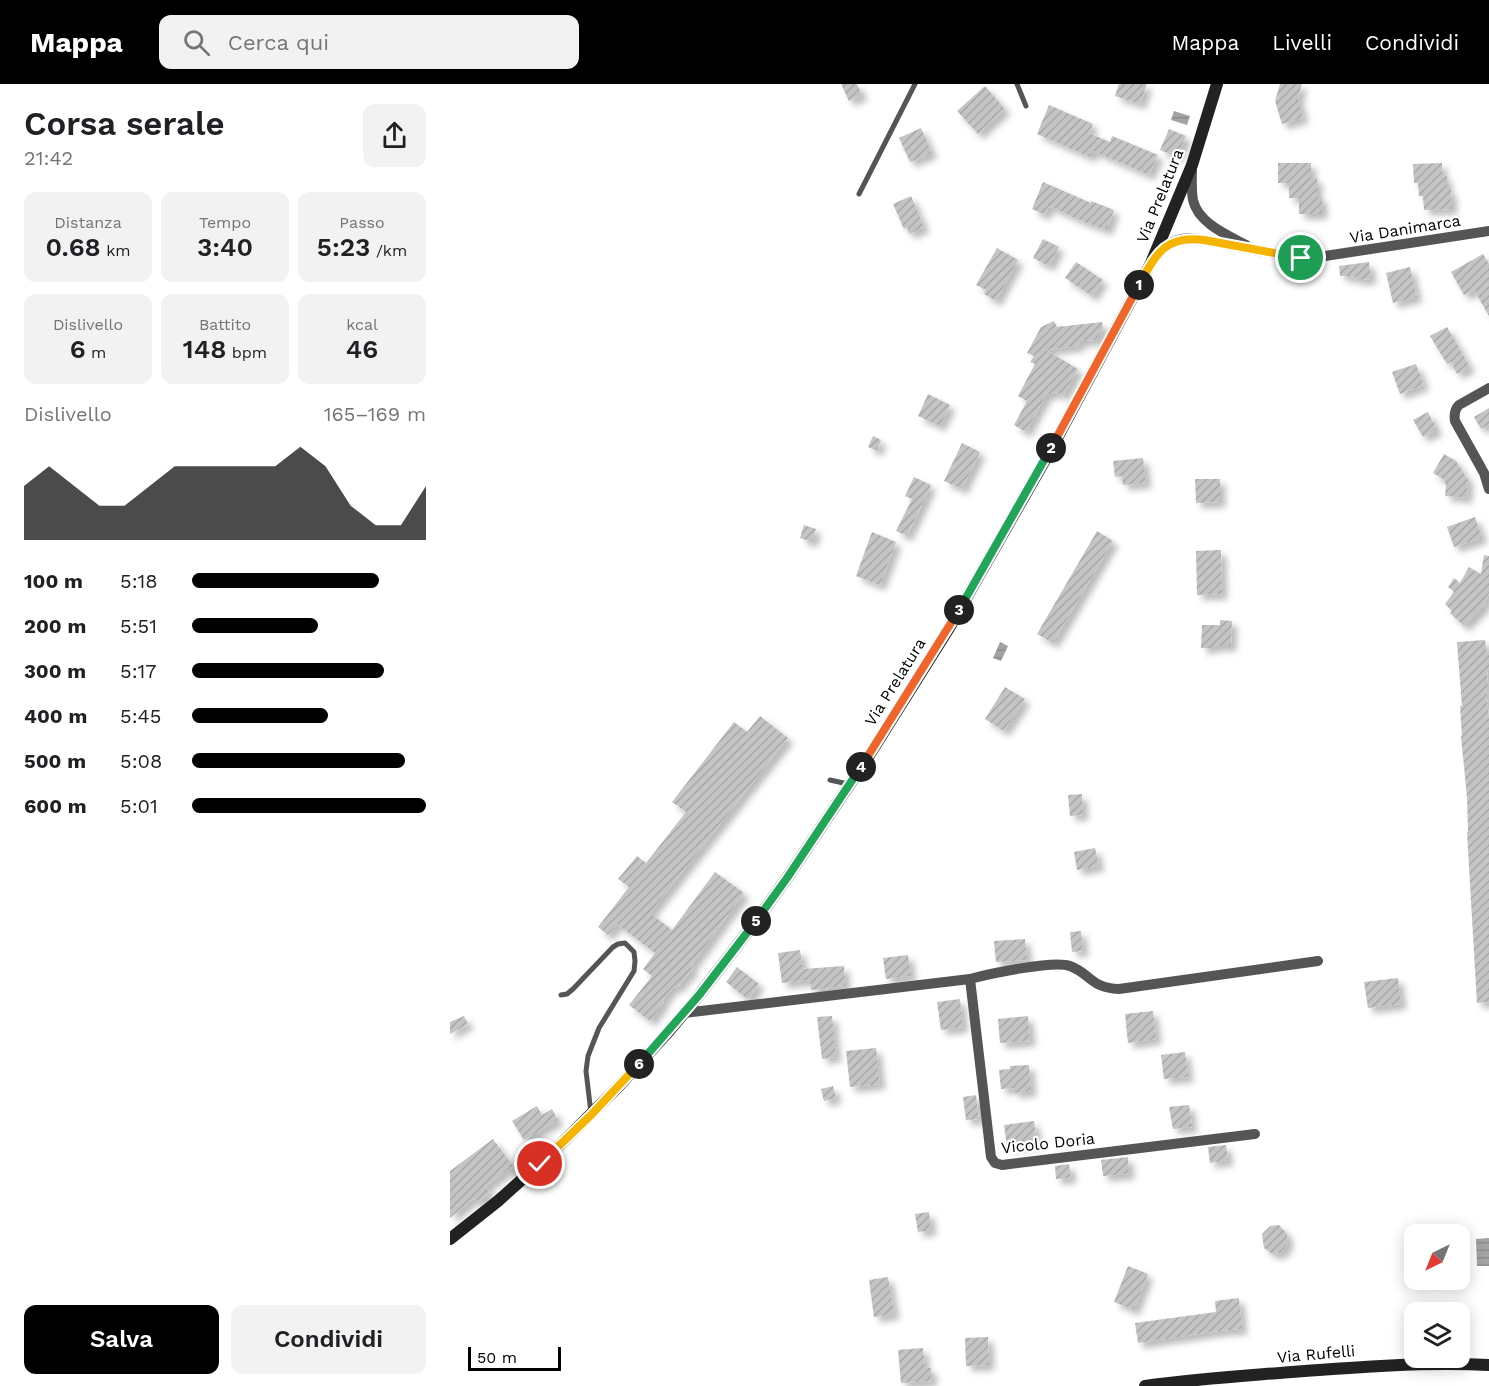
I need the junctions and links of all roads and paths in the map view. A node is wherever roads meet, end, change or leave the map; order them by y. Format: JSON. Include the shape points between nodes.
{"nodes":[{"id":1,"x":915,"y":84,"type":"edge"},
{"id":2,"x":1017,"y":84,"type":"edge"},
{"id":3,"x":1217,"y":84,"type":"edge"},
{"id":4,"x":1026,"y":106,"type":"dead end"},
{"id":5,"x":1192,"y":165,"type":"junction"},
{"id":6,"x":859,"y":194,"type":"dead end"},
{"id":7,"x":1489,"y":231,"type":"edge"},
{"id":8,"x":1254,"y":249,"type":"junction"},
{"id":9,"x":1151,"y":262,"type":"junction"},
{"id":10,"x":1489,"y":388,"type":"edge"},
{"id":11,"x":1489,"y":489,"type":"edge"},
{"id":12,"x":830,"y":780,"type":"dead end"},
{"id":13,"x":849,"y":785,"type":"junction"},
{"id":14,"x":1318,"y":961,"type":"dead end"},
{"id":15,"x":970,"y":979,"type":"junction"},
{"id":16,"x":561,"y":995,"type":"dead end"},
{"id":17,"x":684,"y":1013,"type":"junction"},
{"id":18,"x":591,"y":1115,"type":"junction"},
{"id":19,"x":1255,"y":1134,"type":"dead end"},
{"id":20,"x":450,"y":1239,"type":"edge"},
{"id":21,"x":1489,"y":1365,"type":"edge"},
{"id":22,"x":1159,"y":1385,"type":"edge"},
{"id":23,"x":1145,"y":1386,"type":"edge"}],
"edges":[{"from":1,"to":6,"type":"lane"},
{"from":2,"to":4,"type":"lane"},
{"from":3,"to":5,"type":"street","name":"Via Prelatura"},
{"from":5,"to":8,"type":"street","name":"Via Danimarca","via":[[1193,196],[1198,211],[1213,226]]},
{"from":5,"to":9,"type":"street","name":"Via Prelatura"},
{"from":7,"to":8,"type":"street","name":"Via Danimarca","via":[[1318,258]]},
{"from":8,"to":9,"type":"street","name":"Via Danimarca","via":[[1185,239],[1168,245]]},
{"from":9,"to":13,"type":"street","name":"Via Prelatura","via":[[955,617]]},
{"from":10,"to":11,"type":"street","via":[[1459,405],[1454,415]]},
{"from":12,"to":13,"type":"lane"},
{"from":13,"to":17,"type":"street","name":"Via Prelatura","via":[[765,909]]},
{"from":14,"to":15,"type":"street","via":[[1119,989],[1098,985],[1062,964]]},
{"from":15,"to":17,"type":"street"},
{"from":15,"to":19,"type":"street","name":"Vicolo Doria","via":[[990,1157],[994,1163]]},
{"from":16,"to":18,"type":"lane","via":[[573,989],[613,947],[626,943],[632,948],[634,971],[589,1050],[586,1071]]},
{"from":17,"to":18,"type":"street","name":"Via Prelatura"},
{"from":18,"to":20,"type":"street","name":"Via Prelatura"},
{"from":21,"to":22,"type":"street","name":"Via Rufelli","via":[[1369,1366]]},
{"from":22,"to":23,"type":"street","name":"Via Rufelli"}]}
